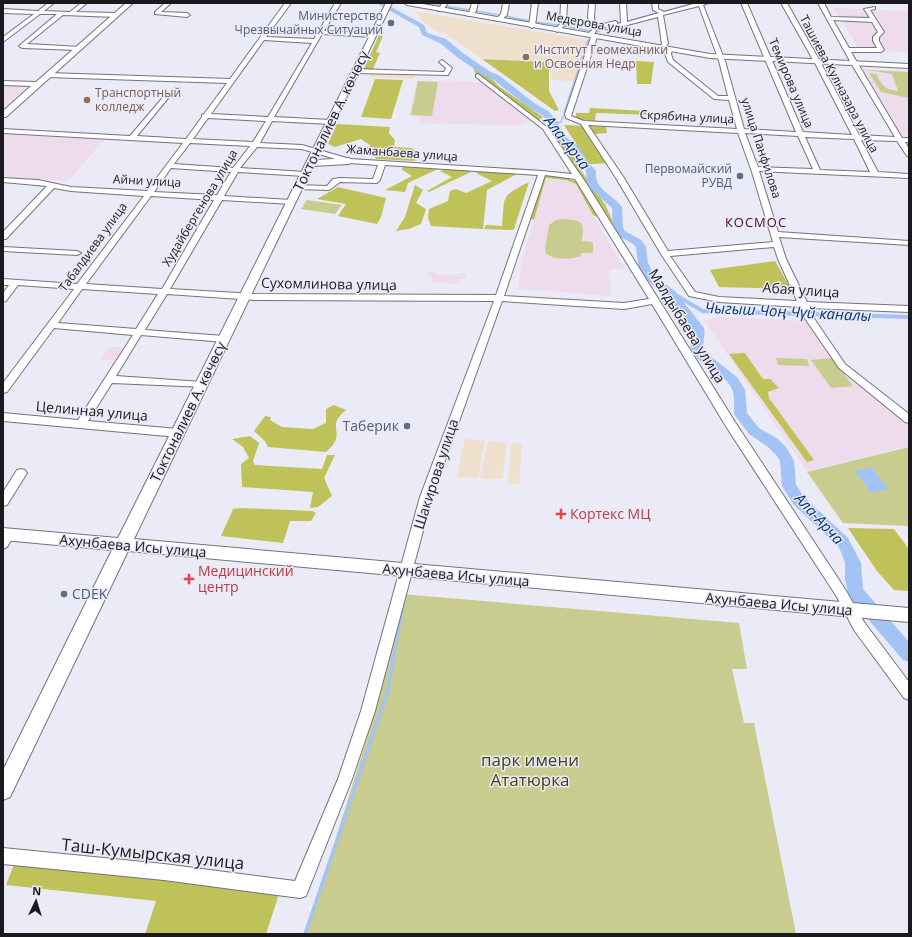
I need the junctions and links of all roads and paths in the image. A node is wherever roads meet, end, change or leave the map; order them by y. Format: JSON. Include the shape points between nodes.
{"nodes":[{"id":1,"x":51,"y":3,"type":"edge"},
{"id":2,"x":84,"y":3,"type":"edge"},
{"id":3,"x":130,"y":3,"type":"edge"},
{"id":4,"x":168,"y":3,"type":"edge"},
{"id":5,"x":287,"y":3,"type":"edge"},
{"id":6,"x":338,"y":3,"type":"edge"},
{"id":7,"x":384,"y":3,"type":"edge"},
{"id":8,"x":389,"y":3,"type":"edge"},
{"id":9,"x":407,"y":3,"type":"edge"},
{"id":10,"x":445,"y":3,"type":"edge"},
{"id":11,"x":475,"y":3,"type":"edge"},
{"id":12,"x":506,"y":3,"type":"edge"},
{"id":13,"x":535,"y":3,"type":"edge"},
{"id":14,"x":564,"y":3,"type":"edge"},
{"id":15,"x":592,"y":3,"type":"edge"},
{"id":16,"x":623,"y":3,"type":"edge"},
{"id":17,"x":655,"y":3,"type":"edge"},
{"id":18,"x":681,"y":3,"type":"edge"},
{"id":19,"x":702,"y":3,"type":"edge"},
{"id":20,"x":744,"y":3,"type":"edge"},
{"id":21,"x":784,"y":3,"type":"edge"},
{"id":22,"x":821,"y":3,"type":"edge"},
{"id":23,"x":417,"y":4,"type":"edge"},
{"id":24,"x":12,"y":7,"type":"dead end"},
{"id":25,"x":873,"y":8,"type":"dead end"},
{"id":26,"x":440,"y":10,"type":"junction"},
{"id":27,"x":4,"y":12,"type":"edge"},
{"id":28,"x":38,"y":13,"type":"junction"},
{"id":29,"x":660,"y":13,"type":"junction"},
{"id":30,"x":61,"y":14,"type":"junction"},
{"id":31,"x":71,"y":14,"type":"junction"},
{"id":32,"x":116,"y":15,"type":"junction"},
{"id":33,"x":187,"y":15,"type":"dead end"},
{"id":34,"x":381,"y":15,"type":"junction"},
{"id":35,"x":470,"y":15,"type":"junction"},
{"id":36,"x":829,"y":18,"type":"junction"},
{"id":37,"x":498,"y":20,"type":"junction"},
{"id":38,"x":874,"y":20,"type":"junction"},
{"id":39,"x":625,"y":21,"type":"junction"},
{"id":40,"x":532,"y":26,"type":"junction"},
{"id":41,"x":595,"y":28,"type":"junction"},
{"id":42,"x":608,"y":28,"type":"dead end"},
{"id":43,"x":268,"y":30,"type":"junction"},
{"id":44,"x":557,"y":30,"type":"junction"},
{"id":45,"x":320,"y":32,"type":"junction"},
{"id":46,"x":373,"y":35,"type":"junction"},
{"id":47,"x":591,"y":36,"type":"junction"},
{"id":48,"x":262,"y":38,"type":"junction"},
{"id":49,"x":3,"y":40,"type":"edge"},
{"id":50,"x":315,"y":41,"type":"junction"},
{"id":51,"x":79,"y":48,"type":"junction"},
{"id":52,"x":661,"y":48,"type":"junction"},
{"id":53,"x":670,"y":50,"type":"junction"},
{"id":54,"x":848,"y":50,"type":"junction"},
{"id":55,"x":720,"y":57,"type":"junction"},
{"id":56,"x":769,"y":59,"type":"junction"},
{"id":57,"x":442,"y":62,"type":"dead end"},
{"id":58,"x":817,"y":62,"type":"junction"},
{"id":59,"x":854,"y":63,"type":"junction"},
{"id":60,"x":909,"y":66,"type":"edge"},
{"id":61,"x":355,"y":71,"type":"junction"},
{"id":62,"x":48,"y":75,"type":"junction"},
{"id":63,"x":478,"y":76,"type":"dead end"},
{"id":64,"x":230,"y":81,"type":"junction"},
{"id":65,"x":3,"y":83,"type":"edge"},
{"id":66,"x":38,"y":84,"type":"junction"},
{"id":67,"x":168,"y":96,"type":"dead end"},
{"id":68,"x":731,"y":98,"type":"junction"},
{"id":69,"x":3,"y":114,"type":"edge"},
{"id":70,"x":204,"y":116,"type":"junction"},
{"id":71,"x":268,"y":120,"type":"junction"},
{"id":72,"x":330,"y":122,"type":"junction"},
{"id":73,"x":583,"y":123,"type":"junction"},
{"id":74,"x":3,"y":131,"type":"edge"},
{"id":75,"x":741,"y":131,"type":"junction"},
{"id":76,"x":800,"y":134,"type":"junction"},
{"id":77,"x":854,"y":137,"type":"junction"},
{"id":78,"x":132,"y":138,"type":"junction"},
{"id":79,"x":900,"y":139,"type":"junction"},
{"id":80,"x":909,"y":140,"type":"edge"},
{"id":81,"x":188,"y":141,"type":"junction"},
{"id":82,"x":254,"y":145,"type":"junction"},
{"id":83,"x":909,"y":154,"type":"edge"},
{"id":84,"x":349,"y":161,"type":"junction"},
{"id":85,"x":311,"y":162,"type":"junction"},
{"id":86,"x":382,"y":163,"type":"junction"},
{"id":87,"x":168,"y":166,"type":"junction"},
{"id":88,"x":236,"y":169,"type":"junction"},
{"id":89,"x":755,"y":169,"type":"junction"},
{"id":90,"x":817,"y":171,"type":"junction"},
{"id":91,"x":542,"y":173,"type":"junction"},
{"id":92,"x":875,"y":174,"type":"junction"},
{"id":93,"x":909,"y":176,"type":"edge"},
{"id":94,"x":577,"y":177,"type":"junction"},
{"id":95,"x":3,"y":180,"type":"edge"},
{"id":96,"x":52,"y":185,"type":"junction"},
{"id":97,"x":298,"y":187,"type":"junction"},
{"id":98,"x":148,"y":193,"type":"junction"},
{"id":99,"x":221,"y":198,"type":"junction"},
{"id":100,"x":291,"y":202,"type":"junction"},
{"id":101,"x":774,"y":234,"type":"junction"},
{"id":102,"x":3,"y":237,"type":"edge"},
{"id":103,"x":909,"y":243,"type":"edge"},
{"id":104,"x":776,"y":244,"type":"junction"},
{"id":105,"x":3,"y":249,"type":"edge"},
{"id":106,"x":77,"y":253,"type":"dead end"},
{"id":107,"x":665,"y":254,"type":"junction"},
{"id":108,"x":3,"y":282,"type":"edge"},
{"id":109,"x":15,"y":283,"type":"junction"},
{"id":110,"x":79,"y":287,"type":"junction"},
{"id":111,"x":164,"y":292,"type":"junction"},
{"id":112,"x":692,"y":294,"type":"joint"},
{"id":113,"x":244,"y":297,"type":"junction"},
{"id":114,"x":499,"y":298,"type":"junction"},
{"id":115,"x":3,"y":299,"type":"edge"},
{"id":116,"x":655,"y":301,"type":"junction"},
{"id":117,"x":909,"y":309,"type":"edge"},
{"id":118,"x":807,"y":313,"type":"junction"},
{"id":119,"x":50,"y":326,"type":"junction"},
{"id":120,"x":140,"y":332,"type":"junction"},
{"id":121,"x":224,"y":339,"type":"junction"},
{"id":122,"x":109,"y":379,"type":"junction"},
{"id":123,"x":202,"y":385,"type":"junction"},
{"id":124,"x":3,"y":390,"type":"edge"},
{"id":125,"x":3,"y":416,"type":"edge"},
{"id":126,"x":909,"y":419,"type":"edge"},
{"id":127,"x":81,"y":424,"type":"junction"},
{"id":128,"x":178,"y":432,"type":"junction"},
{"id":129,"x":21,"y":473,"type":"dead end"},
{"id":130,"x":3,"y":502,"type":"edge"},
{"id":131,"x":5,"y":538,"type":"edge"},
{"id":132,"x":124,"y":544,"type":"junction"},
{"id":133,"x":407,"y":571,"type":"junction"},
{"id":134,"x":856,"y":611,"type":"junction"},
{"id":135,"x":908,"y":615,"type":"edge"},
{"id":136,"x":909,"y":693,"type":"edge"},
{"id":137,"x":3,"y":790,"type":"edge"},
{"id":138,"x":3,"y":856,"type":"edge"},
{"id":139,"x":300,"y":890,"type":"joint"}],
"edges":[{"from":1,"to":28,"type":"street"},
{"from":2,"to":31,"type":"street"},
{"from":3,"to":32,"type":"main road"},
{"from":4,"to":33,"type":"street","via":[[158,13]]},
{"from":5,"to":43,"type":"street","name":"Табалдиева улица"},
{"from":6,"to":45,"type":"street","name":"Худайбергенова улица"},
{"from":7,"to":34,"type":"main road","name":"Токтоналиев А. көчөсү"},
{"from":8,"to":34,"type":"main road","name":"Токтоналиев А. көчөсү"},
{"from":9,"to":23,"type":"main road","name":"Медерова улица"},
{"from":10,"to":26,"type":"street"},
{"from":11,"to":35,"type":"street"},
{"from":12,"to":37,"type":"street","via":[[504,15]]},
{"from":13,"to":40,"type":"street"},
{"from":14,"to":44,"type":"street","via":[[563,24]]},
{"from":15,"to":41,"type":"street","via":[[591,18]]},
{"from":16,"to":39,"type":"street"},
{"from":17,"to":29,"type":"street"},
{"from":18,"to":29,"type":"street"},
{"from":19,"to":29,"type":"street"},
{"from":19,"to":55,"type":"street","name":"улица Панфилова"},
{"from":20,"to":56,"type":"street","name":"Темирова улица"},
{"from":21,"to":58,"type":"street","name":"Ташиева Кулназара улица"},
{"from":22,"to":36,"type":"street"},
{"from":23,"to":26,"type":"main road","name":"Медерова улица"},
{"from":24,"to":27,"type":"street"},
{"from":25,"to":38,"type":"street","via":[[867,9]]},
{"from":26,"to":35,"type":"main road","name":"Медерова улица"},
{"from":27,"to":28,"type":"street"},
{"from":28,"to":30,"type":"street"},
{"from":28,"to":49,"type":"street"},
{"from":29,"to":39,"type":"street"},
{"from":29,"to":52,"type":"street","via":[[665,44]]},
{"from":30,"to":31,"type":"street"},
{"from":30,"to":51,"type":"street","via":[[22,46]]},
{"from":31,"to":32,"type":"street"},
{"from":32,"to":51,"type":"main road"},
{"from":34,"to":46,"type":"main road","name":"Токтоналиев А. көчөсү"},
{"from":35,"to":37,"type":"main road","name":"Медерова улица"},
{"from":36,"to":38,"type":"street"},
{"from":36,"to":54,"type":"street"},
{"from":37,"to":40,"type":"main road","name":"Медерова улица"},
{"from":38,"to":54,"type":"street","via":[[881,32],[876,37],[881,50]]},
{"from":39,"to":41,"type":"street"},
{"from":39,"to":42,"type":"street"},
{"from":40,"to":44,"type":"main road","name":"Медерова улица"},
{"from":41,"to":47,"type":"street"},
{"from":43,"to":45,"type":"street"},
{"from":43,"to":48,"type":"street","name":"Табалдиева улица"},
{"from":44,"to":47,"type":"main road","name":"Медерова улица"},
{"from":45,"to":46,"type":"street"},
{"from":45,"to":50,"type":"street","name":"Худайбергенова улица"},
{"from":46,"to":61,"type":"main road","name":"Токтоналиев А. көчөсү"},
{"from":47,"to":52,"type":"main road","name":"Медерова улица"},
{"from":47,"to":73,"type":"street","via":[[568,114],[568,117]]},
{"from":48,"to":50,"type":"street"},
{"from":48,"to":64,"type":"street","name":"Табалдиева улица"},
{"from":50,"to":71,"type":"street","name":"Худайбергенова улица"},
{"from":51,"to":62,"type":"main road"},
{"from":52,"to":53,"type":"main road","name":"Медерова улица"},
{"from":53,"to":55,"type":"main road","name":"Медерова улица"},
{"from":53,"to":68,"type":"street","via":[[670,61],[684,73],[716,98]]},
{"from":54,"to":59,"type":"street"},
{"from":55,"to":56,"type":"main road","name":"Медерова улица"},
{"from":55,"to":68,"type":"street","name":"улица Панфилова"},
{"from":56,"to":58,"type":"main road","name":"Медерова улица"},
{"from":56,"to":76,"type":"street","name":"Темирова улица"},
{"from":57,"to":61,"type":"street","via":[[449,68],[446,74]]},
{"from":58,"to":59,"type":"main road","name":"Медерова улица"},
{"from":58,"to":77,"type":"street","name":"Ташиева Кулназара улица"},
{"from":59,"to":60,"type":"main road","name":"Медерова улица"},
{"from":59,"to":79,"type":"street"},
{"from":61,"to":72,"type":"main road","name":"Токтоналиев А. көчөсү"},
{"from":62,"to":64,"type":"street"},
{"from":62,"to":66,"type":"main road"},
{"from":63,"to":94,"type":"street","name":"Малдыбаева улица","via":[[545,128]]},
{"from":64,"to":70,"type":"street","name":"Табалдиева улица"},
{"from":65,"to":66,"type":"main road"},
{"from":66,"to":69,"type":"main road"},
{"from":67,"to":78,"type":"street"},
{"from":68,"to":75,"type":"street","name":"улица Панфилова"},
{"from":70,"to":71,"type":"street"},
{"from":70,"to":81,"type":"street","name":"Табалдиева улица"},
{"from":71,"to":72,"type":"street"},
{"from":71,"to":82,"type":"street","name":"Худайбергенова улица"},
{"from":72,"to":85,"type":"main road","name":"Токтоналиев А. көчөсү"},
{"from":73,"to":75,"type":"street","name":"Скрябина улица"},
{"from":73,"to":107,"type":"street","name":"Малдыбаева улица","via":[[620,178]]},
{"from":74,"to":78,"type":"street","name":"Жаманбаева улица"},
{"from":75,"to":76,"type":"street","name":"Скрябина улица"},
{"from":75,"to":89,"type":"street","name":"улица Панфилова"},
{"from":76,"to":77,"type":"street","name":"Скрябина улица"},
{"from":76,"to":90,"type":"street","name":"Темирова улица"},
{"from":77,"to":79,"type":"street","name":"Скрябина улица"},
{"from":77,"to":92,"type":"street","name":"Ташиева Кулназара улица"},
{"from":78,"to":81,"type":"street","name":"Жаманбаева улица"},
{"from":79,"to":80,"type":"street","name":"Скрябина улица"},
{"from":79,"to":83,"type":"street"},
{"from":81,"to":82,"type":"street","name":"Жаманбаева улица"},
{"from":81,"to":87,"type":"street","name":"Табалдиева улица"},
{"from":82,"to":85,"type":"street","name":"Жаманбаева улица","via":[[302,147]]},
{"from":82,"to":88,"type":"street","name":"Худайбергенова улица"},
{"from":84,"to":85,"type":"main road"},
{"from":84,"to":85,"type":"street","name":"Жаманбаева улица"},
{"from":84,"to":86,"type":"street","name":"Жаманбаева улица"},
{"from":85,"to":88,"type":"street"},
{"from":85,"to":97,"type":"main road","name":"Токтоналиев А. көчөсү"},
{"from":86,"to":91,"type":"street","name":"Жаманбаева улица"},
{"from":86,"to":97,"type":"street","via":[[374,181],[340,180],[329,188]]},
{"from":87,"to":88,"type":"street"},
{"from":87,"to":98,"type":"street","name":"Табалдиева улица"},
{"from":88,"to":99,"type":"street","name":"Худайбергенова улица"},
{"from":89,"to":90,"type":"street"},
{"from":89,"to":101,"type":"street","name":"улица Панфилова"},
{"from":90,"to":92,"type":"street"},
{"from":91,"to":94,"type":"street","name":"Жаманбаева улица"},
{"from":91,"to":114,"type":"street","name":"Шакирова улица"},
{"from":92,"to":93,"type":"street"},
{"from":94,"to":116,"type":"street","name":"Малдыбаева улица"},
{"from":95,"to":96,"type":"street","name":"Айни улица"},
{"from":96,"to":98,"type":"street","name":"Айни улица","via":[[71,189]]},
{"from":96,"to":102,"type":"street"},
{"from":97,"to":100,"type":"main road","name":"Токтоналиев А. көчөсү"},
{"from":98,"to":99,"type":"street","name":"Айни улица"},
{"from":98,"to":110,"type":"street","name":"Табалдиева улица"},
{"from":99,"to":100,"type":"street","name":"Айни улица"},
{"from":99,"to":111,"type":"street","name":"Худайбергенова улица"},
{"from":100,"to":113,"type":"main road","name":"Токтоналиев А. көчөсү"},
{"from":101,"to":103,"type":"street"},
{"from":101,"to":104,"type":"street","name":"улица Панфилова"},
{"from":104,"to":107,"type":"street"},
{"from":104,"to":118,"type":"street","name":"улица Панфилова"},
{"from":105,"to":106,"type":"street"},
{"from":107,"to":112,"type":"street","name":"Малдыбаева улица"},
{"from":108,"to":109,"type":"street","name":"Сухомлинова улица"},
{"from":109,"to":110,"type":"street","name":"Сухомлинова улица"},
{"from":109,"to":115,"type":"street"},
{"from":110,"to":111,"type":"street","name":"Сухомлинова улица"},
{"from":110,"to":119,"type":"street","name":"Табалдиева улица"},
{"from":111,"to":113,"type":"street","name":"Сухомлинова улица"},
{"from":111,"to":120,"type":"street","name":"Худайбергенова улица"},
{"from":112,"to":118,"type":"street","name":"Абая улица","via":[[714,299],[787,302]]},
{"from":113,"to":114,"type":"street","name":"Сухомлинова улица"},
{"from":113,"to":121,"type":"main road","name":"Токтоналиев А. көчөсү"},
{"from":114,"to":116,"type":"street","name":"Сухомлинова улица","via":[[624,306]]},
{"from":114,"to":133,"type":"street","name":"Шакирова улица","via":[[428,492]]},
{"from":116,"to":134,"type":"street","name":"Малдыбаева улица","via":[[731,425]]},
{"from":117,"to":118,"type":"street","name":"Абая улица"},
{"from":118,"to":126,"type":"street","via":[[842,366]]},
{"from":119,"to":120,"type":"street"},
{"from":119,"to":124,"type":"street","name":"Табалдиева улица"},
{"from":120,"to":121,"type":"street"},
{"from":120,"to":122,"type":"street","name":"Худайбергенова улица"},
{"from":121,"to":123,"type":"main road","name":"Токтоналиев А. көчөсү"},
{"from":122,"to":123,"type":"street"},
{"from":122,"to":127,"type":"street","name":"Худайбергенова улица"},
{"from":123,"to":128,"type":"main road","name":"Токтоналиев А. көчөсү"},
{"from":125,"to":127,"type":"street","name":"Целинная улица"},
{"from":127,"to":128,"type":"street","name":"Целинная улица"},
{"from":128,"to":132,"type":"main road","name":"Токтоналиев А. көчөсү"},
{"from":129,"to":130,"type":"street"},
{"from":131,"to":132,"type":"main road","name":"Ахунбаева Исы улица"},
{"from":132,"to":133,"type":"main road","name":"Ахунбаева Исы улица"},
{"from":132,"to":137,"type":"main road","name":"Токтоналиев А. көчөсү"},
{"from":133,"to":134,"type":"main road","name":"Ахунбаева Исы улица"},
{"from":133,"to":139,"type":"street","name":"Шакирова улица","via":[[388,630],[368,711]]},
{"from":134,"to":135,"type":"main road","name":"Ахунбаева Исы улица"},
{"from":134,"to":136,"type":"street","name":"Малдыбаева улица","via":[[859,626]]},
{"from":138,"to":139,"type":"street","name":"Таш-Кумырская улица","via":[[164,872]]}]}
